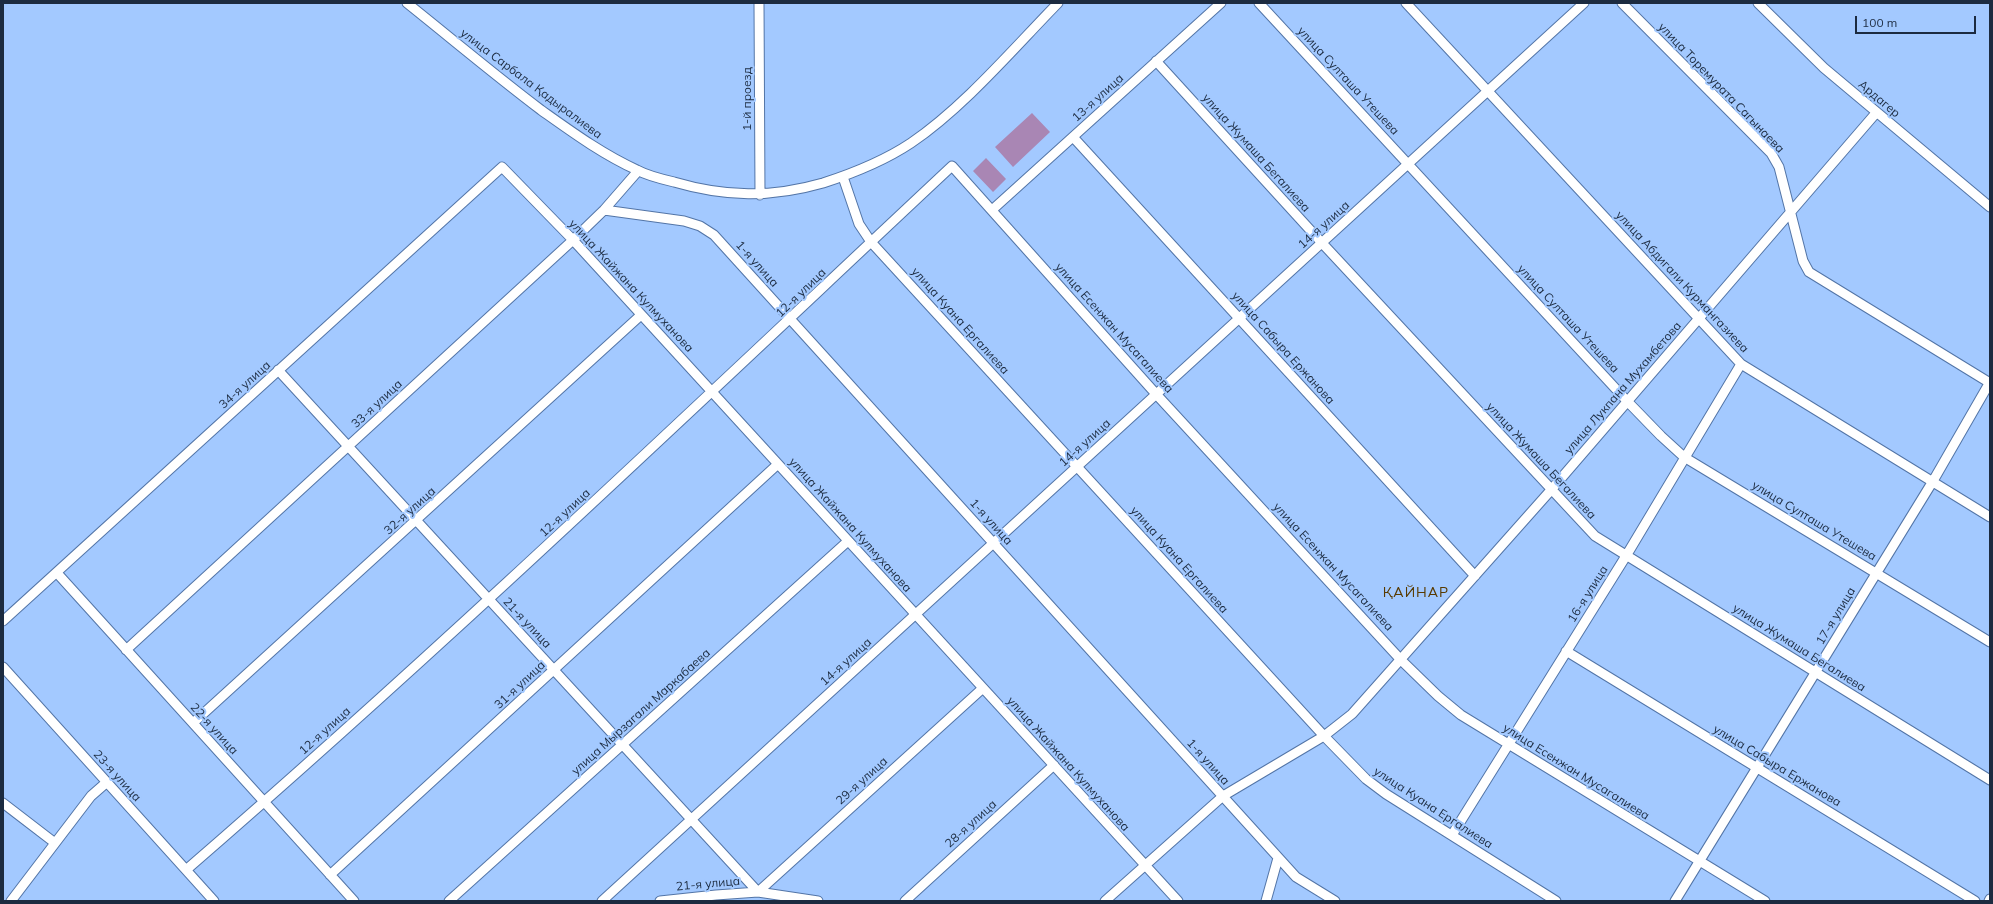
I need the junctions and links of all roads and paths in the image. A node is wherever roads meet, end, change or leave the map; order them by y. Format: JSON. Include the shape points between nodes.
{"nodes":[{"id":1,"x":407,"y":3,"type":"edge"},
{"id":2,"x":759,"y":3,"type":"edge"},
{"id":3,"x":1058,"y":3,"type":"edge"},
{"id":4,"x":1221,"y":3,"type":"edge"},
{"id":5,"x":1259,"y":3,"type":"edge"},
{"id":6,"x":1406,"y":3,"type":"edge"},
{"id":7,"x":1584,"y":3,"type":"edge"},
{"id":8,"x":1622,"y":3,"type":"edge"},
{"id":9,"x":1758,"y":3,"type":"edge"},
{"id":10,"x":1156,"y":61,"type":"junction"},
{"id":11,"x":1488,"y":91,"type":"junction"},
{"id":12,"x":1876,"y":113,"type":"junction"},
{"id":13,"x":1073,"y":137,"type":"junction"},
{"id":14,"x":1408,"y":164,"type":"junction"},
{"id":15,"x":952,"y":166,"type":"joint"},
{"id":16,"x":502,"y":167,"type":"joint"},
{"id":17,"x":638,"y":171,"type":"junction"},
{"id":18,"x":843,"y":177,"type":"junction"},
{"id":19,"x":760,"y":195,"type":"junction"},
{"id":20,"x":1990,"y":207,"type":"edge"},
{"id":21,"x":604,"y":210,"type":"junction"},
{"id":22,"x":992,"y":210,"type":"junction"},
{"id":23,"x":1792,"y":211,"type":"junction"},
{"id":24,"x":573,"y":240,"type":"junction"},
{"id":25,"x":872,"y":242,"type":"junction"},
{"id":26,"x":1322,"y":243,"type":"junction"},
{"id":27,"x":641,"y":315,"type":"junction"},
{"id":28,"x":1239,"y":318,"type":"junction"},
{"id":29,"x":791,"y":319,"type":"junction"},
{"id":30,"x":1698,"y":319,"type":"junction"},
{"id":31,"x":1741,"y":364,"type":"junction"},
{"id":32,"x":278,"y":370,"type":"junction"},
{"id":33,"x":1990,"y":382,"type":"edge"},
{"id":34,"x":712,"y":393,"type":"junction"},
{"id":35,"x":1156,"y":394,"type":"junction"},
{"id":36,"x":1627,"y":401,"type":"junction"},
{"id":37,"x":349,"y":446,"type":"junction"},
{"id":38,"x":1684,"y":457,"type":"junction"},
{"id":39,"x":778,"y":464,"type":"junction"},
{"id":40,"x":1077,"y":466,"type":"junction"},
{"id":41,"x":1933,"y":481,"type":"junction"},
{"id":42,"x":1551,"y":490,"type":"junction"},
{"id":43,"x":1990,"y":517,"type":"edge"},
{"id":44,"x":417,"y":521,"type":"junction"},
{"id":45,"x":848,"y":541,"type":"junction"},
{"id":46,"x":993,"y":543,"type":"junction"},
{"id":47,"x":1626,"y":556,"type":"junction"},
{"id":48,"x":1877,"y":572,"type":"junction"},
{"id":49,"x":57,"y":573,"type":"junction"},
{"id":50,"x":1475,"y":576,"type":"junction"},
{"id":51,"x":489,"y":600,"type":"junction"},
{"id":52,"x":916,"y":614,"type":"junction"},
{"id":53,"x":3,"y":621,"type":"edge"},
{"id":54,"x":1990,"y":642,"type":"edge"},
{"id":55,"x":126,"y":650,"type":"junction"},
{"id":56,"x":1566,"y":651,"type":"junction"},
{"id":57,"x":1401,"y":660,"type":"junction"},
{"id":58,"x":3,"y":667,"type":"edge"},
{"id":59,"x":554,"y":670,"type":"junction"},
{"id":60,"x":1816,"y":672,"type":"junction"},
{"id":61,"x":983,"y":688,"type":"junction"},
{"id":62,"x":193,"y":723,"type":"junction"},
{"id":63,"x":1324,"y":736,"type":"junction"},
{"id":64,"x":1510,"y":744,"type":"junction"},
{"id":65,"x":622,"y":745,"type":"junction"},
{"id":66,"x":1054,"y":765,"type":"junction"},
{"id":67,"x":1757,"y":768,"type":"junction"},
{"id":68,"x":1990,"y":780,"type":"edge"},
{"id":69,"x":107,"y":782,"type":"junction"},
{"id":70,"x":1223,"y":796,"type":"junction"},
{"id":71,"x":265,"y":802,"type":"junction"},
{"id":72,"x":3,"y":803,"type":"edge"},
{"id":73,"x":691,"y":820,"type":"junction"},
{"id":74,"x":1452,"y":835,"type":"junction"},
{"id":75,"x":55,"y":843,"type":"junction"},
{"id":76,"x":1278,"y":858,"type":"junction"},
{"id":77,"x":1699,"y":862,"type":"junction"},
{"id":78,"x":1144,"y":866,"type":"junction"},
{"id":79,"x":186,"y":870,"type":"junction"},
{"id":80,"x":330,"y":875,"type":"junction"},
{"id":81,"x":758,"y":892,"type":"junction"},
{"id":82,"x":11,"y":901,"type":"edge"},
{"id":83,"x":214,"y":901,"type":"edge"},
{"id":84,"x":354,"y":901,"type":"edge"},
{"id":85,"x":450,"y":901,"type":"edge"},
{"id":86,"x":602,"y":901,"type":"edge"},
{"id":87,"x":660,"y":901,"type":"edge"},
{"id":88,"x":818,"y":901,"type":"edge"},
{"id":89,"x":905,"y":901,"type":"edge"},
{"id":90,"x":1105,"y":901,"type":"edge"},
{"id":91,"x":1178,"y":901,"type":"edge"},
{"id":92,"x":1266,"y":901,"type":"edge"},
{"id":93,"x":1335,"y":901,"type":"edge"},
{"id":94,"x":1556,"y":901,"type":"edge"},
{"id":95,"x":1676,"y":901,"type":"edge"},
{"id":96,"x":1766,"y":901,"type":"edge"},
{"id":97,"x":1975,"y":901,"type":"edge"}],
"edges":[{"from":1,"to":17,"type":"street","name":"улица Сарбала Қадыралиева","via":[[566,128],[598,151]]},
{"from":2,"to":19,"type":"street","name":"1-й проезд"},
{"from":3,"to":18,"type":"street","name":"улица Сарбала Қадыралиева","via":[[963,100],[912,142],[884,160]]},
{"from":4,"to":10,"type":"street","name":"13-я улица"},
{"from":5,"to":14,"type":"street","name":"улица Султаша Утешева"},
{"from":6,"to":11,"type":"street","name":"улица Абдигали Курмангазиева"},
{"from":7,"to":11,"type":"street","name":"14-я улица"},
{"from":8,"to":23,"type":"street","name":"улица Торемурата Сагынаева","via":[[1771,153],[1779,166]]},
{"from":9,"to":12,"type":"street","name":"Ардагер","via":[[1824,68]]},
{"from":10,"to":13,"type":"street","name":"13-я улица"},
{"from":10,"to":26,"type":"street","name":"улица Жумаша Бегалиева"},
{"from":11,"to":14,"type":"street","name":"14-я улица"},
{"from":11,"to":30,"type":"street","name":"улица Абдигали Курмангазиева"},
{"from":12,"to":20,"type":"street","name":"Ардагер"},
{"from":12,"to":23,"type":"street","name":"улица Лукпана Мухамбетова"},
{"from":13,"to":22,"type":"street","name":"13-я улица"},
{"from":13,"to":28,"type":"street","name":"улица Сабыра Ержанова"},
{"from":14,"to":26,"type":"street","name":"14-я улица"},
{"from":14,"to":36,"type":"street","name":"улица Султаша Утешева"},
{"from":15,"to":22,"type":"street","name":"улица Есенжан Мусагалиева"},
{"from":15,"to":25,"type":"street","name":"12-я улица"},
{"from":16,"to":24,"type":"street","name":"улица Жайжана Кулмуханова"},
{"from":16,"to":32,"type":"street","name":"34-я улица"},
{"from":17,"to":19,"type":"street","name":"улица Сарбала Қадыралиева","via":[[700,190]]},
{"from":17,"to":21,"type":"street","name":"33-я улица"},
{"from":18,"to":19,"type":"street","name":"улица Сарбала Қадыралиева","via":[[803,189]]},
{"from":18,"to":25,"type":"street","name":"улица Куана Ергалиева","via":[[859,224]]},
{"from":21,"to":24,"type":"street","name":"33-я улица"},
{"from":21,"to":29,"type":"street","name":"1-я улица","via":[[684,221],[700,226],[714,235]]},
{"from":22,"to":35,"type":"street","name":"улица Есенжан Мусагалиева"},
{"from":23,"to":30,"type":"street","name":"улица Лукпана Мухамбетова"},
{"from":23,"to":33,"type":"street","name":"улица Торемурата Сагынаева","via":[[1803,261],[1809,272]]},
{"from":24,"to":27,"type":"street","name":"улица Жайжана Кулмуханова"},
{"from":24,"to":37,"type":"street","name":"33-я улица"},
{"from":25,"to":29,"type":"street","name":"12-я улица"},
{"from":25,"to":40,"type":"street","name":"улица Куана Ергалиева"},
{"from":26,"to":28,"type":"street","name":"14-я улица"},
{"from":26,"to":42,"type":"street","name":"улица Жумаша Бегалиева"},
{"from":27,"to":34,"type":"street","name":"улица Жайжана Кулмуханова"},
{"from":27,"to":44,"type":"street","name":"32-я улица"},
{"from":28,"to":35,"type":"street","name":"14-я улица"},
{"from":28,"to":50,"type":"street","name":"улица Сабыра Ержанова"},
{"from":29,"to":34,"type":"street","name":"12-я улица"},
{"from":29,"to":46,"type":"street","name":"1-я улица"},
{"from":30,"to":31,"type":"street","name":"улица Абдигали Курмангазиева"},
{"from":30,"to":36,"type":"street","name":"улица Лукпана Мухамбетова"},
{"from":31,"to":38,"type":"street","name":"16-я улица"},
{"from":31,"to":41,"type":"street","name":"улица Абдигали Курмангазиева"},
{"from":32,"to":37,"type":"street","name":"21-я улица"},
{"from":32,"to":49,"type":"street","name":"34-я улица"},
{"from":33,"to":41,"type":"street","name":"17-я улица"},
{"from":34,"to":39,"type":"street","name":"улица Жайжана Кулмуханова"},
{"from":34,"to":51,"type":"street","name":"12-я улица"},
{"from":35,"to":40,"type":"street","name":"14-я улица"},
{"from":35,"to":57,"type":"street","name":"улица Есенжан Мусагалиева"},
{"from":36,"to":38,"type":"street","name":"улица Султаша Утешева"},
{"from":36,"to":42,"type":"street","name":"улица Лукпана Мухамбетова"},
{"from":37,"to":44,"type":"street","name":"21-я улица"},
{"from":37,"to":55,"type":"street","name":"33-я улица"},
{"from":38,"to":47,"type":"street","name":"16-я улица"},
{"from":38,"to":48,"type":"street","name":"улица Султаша Утешева"},
{"from":39,"to":45,"type":"street","name":"улица Жайжана Кулмуханова"},
{"from":39,"to":59,"type":"street","name":"31-я улица"},
{"from":40,"to":46,"type":"street","name":"14-я улица"},
{"from":40,"to":63,"type":"street","name":"улица Куана Ергалиева"},
{"from":41,"to":43,"type":"street","name":"улица Абдигали Курмангазиева"},
{"from":41,"to":48,"type":"street","name":"17-я улица"},
{"from":42,"to":47,"type":"street","name":"улица Жумаша Бегалиева","via":[[1595,536]]},
{"from":42,"to":50,"type":"street","name":"улица Лукпана Мухамбетова"},
{"from":44,"to":51,"type":"street","name":"21-я улица"},
{"from":44,"to":62,"type":"street","name":"32-я улица"},
{"from":45,"to":52,"type":"street","name":"улица Жайжана Кулмуханова"},
{"from":45,"to":65,"type":"street","name":"улица Мырзагали Маркабаева"},
{"from":46,"to":52,"type":"street","name":"14-я улица"},
{"from":46,"to":70,"type":"street","name":"1-я улица"},
{"from":47,"to":56,"type":"street","name":"16-я улица"},
{"from":47,"to":60,"type":"street","name":"улица Жумаша Бегалиева"},
{"from":48,"to":54,"type":"street","name":"улица Султаша Утешева"},
{"from":48,"to":60,"type":"street","name":"17-я улица"},
{"from":49,"to":53,"type":"street","name":"34-я улица"},
{"from":49,"to":55,"type":"street","name":"22-я улица"},
{"from":50,"to":57,"type":"street","name":"улица Лукпана Мухамбетова"},
{"from":51,"to":59,"type":"street","name":"21-я улица"},
{"from":51,"to":71,"type":"street","name":"12-я улица"},
{"from":52,"to":61,"type":"street","name":"улица Жайжана Кулмуханова"},
{"from":52,"to":73,"type":"street","name":"14-я улица"},
{"from":55,"to":62,"type":"street","name":"22-я улица"},
{"from":56,"to":64,"type":"street","name":"16-я улица"},
{"from":56,"to":67,"type":"street","name":"улица Сабыра Ержанова"},
{"from":57,"to":63,"type":"street","name":"улица Лукпана Мухамбетова","via":[[1352,714]]},
{"from":57,"to":64,"type":"street","name":"улица Есенжан Мусагалиева","via":[[1460,715]]},
{"from":58,"to":69,"type":"street","name":"23-я улица"},
{"from":59,"to":65,"type":"street","name":"21-я улица"},
{"from":59,"to":80,"type":"street","name":"31-я улица"},
{"from":60,"to":67,"type":"street","name":"17-я улица"},
{"from":60,"to":68,"type":"street","name":"улица Жумаша Бегалиева"},
{"from":61,"to":66,"type":"street","name":"улица Жайжана Кулмуханова"},
{"from":61,"to":81,"type":"street","name":"29-я улица"},
{"from":62,"to":71,"type":"street","name":"22-я улица"},
{"from":63,"to":70,"type":"street","name":"улица Лукпана Мухамбетова"},
{"from":63,"to":74,"type":"street","name":"улица Куана Ергалиева","via":[[1366,779]]},
{"from":64,"to":74,"type":"street","name":"16-я улица"},
{"from":64,"to":77,"type":"street","name":"улица Есенжан Мусагалиева"},
{"from":65,"to":73,"type":"street","name":"21-я улица"},
{"from":65,"to":85,"type":"street","name":"улица Мырзагали Маркабаева"},
{"from":66,"to":78,"type":"street","name":"улица Жайжана Кулмуханова"},
{"from":66,"to":89,"type":"street","name":"28-я улица"},
{"from":67,"to":77,"type":"street","name":"17-я улица"},
{"from":67,"to":97,"type":"street","name":"улица Сабыра Ержанова"},
{"from":69,"to":75,"type":"street","via":[[91,796]]},
{"from":69,"to":79,"type":"street","name":"23-я улица"},
{"from":70,"to":76,"type":"street","name":"1-я улица"},
{"from":70,"to":78,"type":"street","name":"улица Лукпана Мухамбетова"},
{"from":71,"to":79,"type":"street","name":"12-я улица"},
{"from":71,"to":80,"type":"street","name":"22-я улица"},
{"from":72,"to":75,"type":"street"},
{"from":73,"to":81,"type":"street","name":"21-я улица"},
{"from":73,"to":86,"type":"street","name":"14-я улица"},
{"from":74,"to":94,"type":"street","name":"улица Куана Ергалиева"},
{"from":75,"to":82,"type":"street"},
{"from":76,"to":92,"type":"street"},
{"from":76,"to":93,"type":"street","name":"1-я улица","via":[[1296,877]]},
{"from":77,"to":95,"type":"street","name":"17-я улица"},
{"from":77,"to":96,"type":"street","name":"улица Есенжан Мусагалиева"},
{"from":78,"to":90,"type":"street","name":"улица Лукпана Мухамбетова"},
{"from":78,"to":91,"type":"street","name":"улица Жайжана Кулмуханова"},
{"from":79,"to":83,"type":"street","name":"23-я улица"},
{"from":80,"to":84,"type":"street","name":"22-я улица"},
{"from":81,"to":87,"type":"street","name":"21-я улица"},
{"from":81,"to":88,"type":"street","name":"21-я улица"}]}
